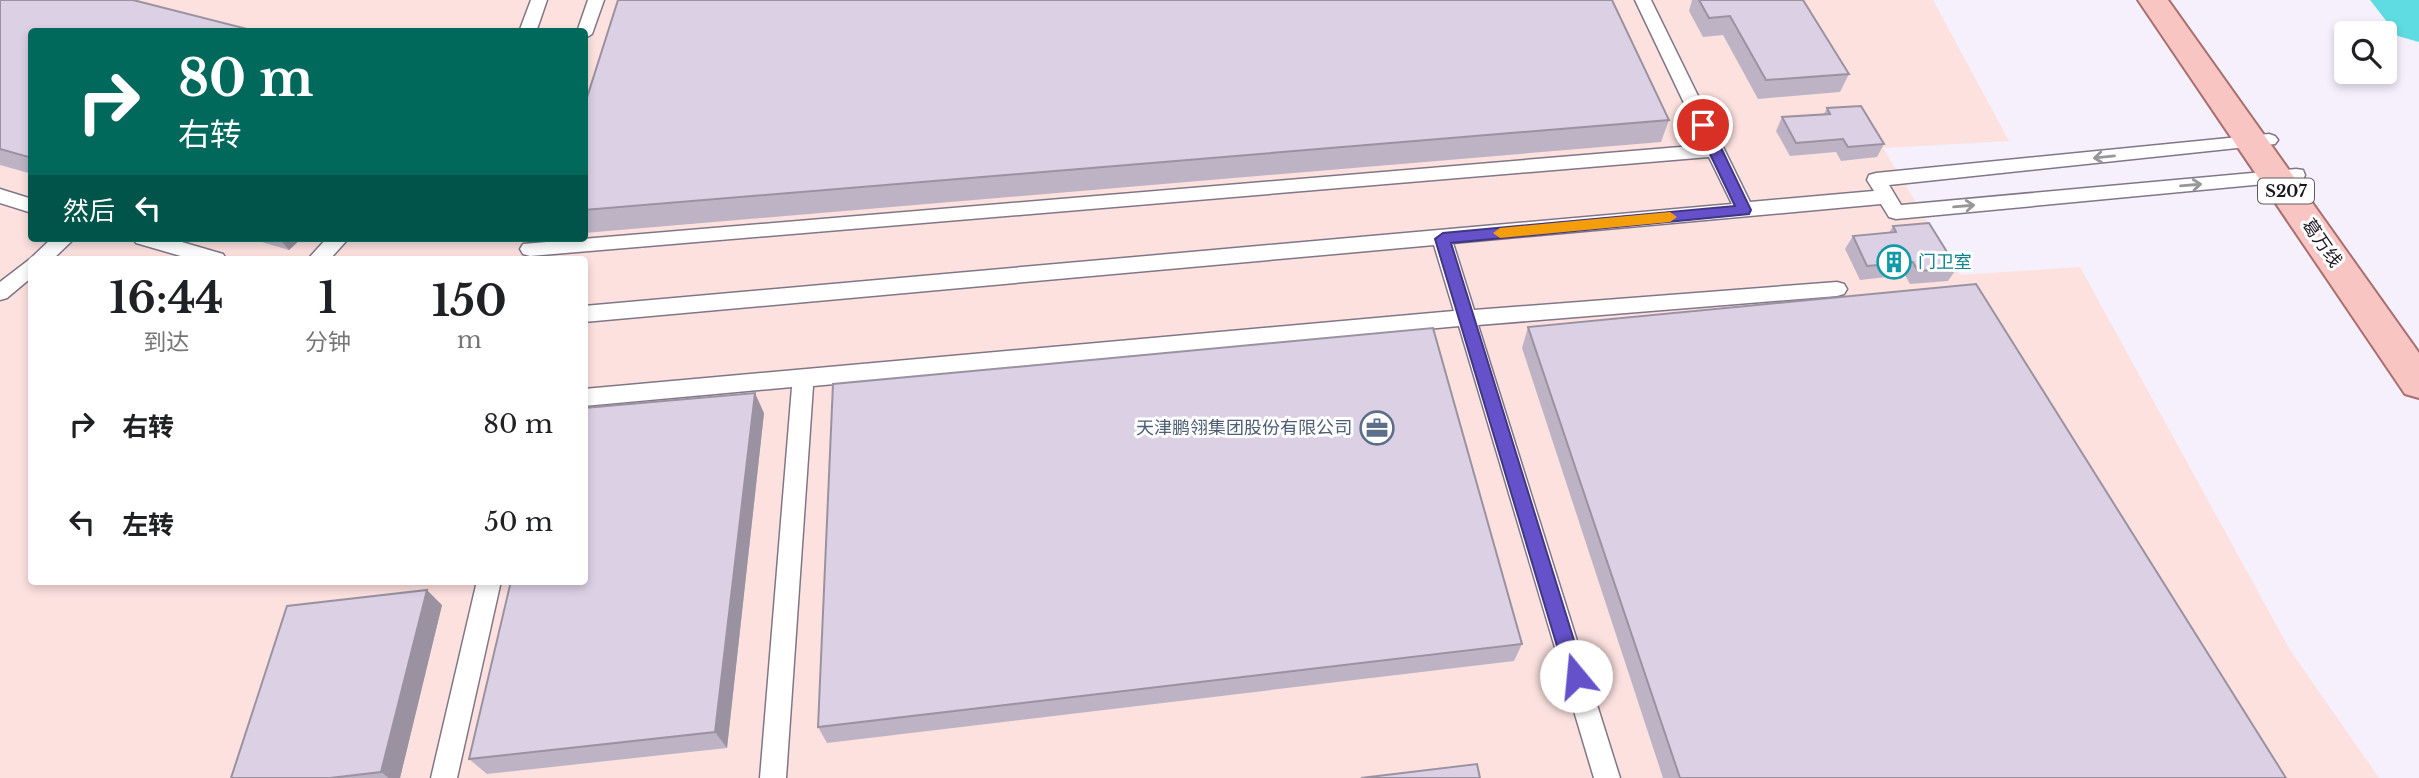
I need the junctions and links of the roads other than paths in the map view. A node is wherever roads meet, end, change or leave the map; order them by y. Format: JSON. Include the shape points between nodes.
{"nodes":[{"id":1,"x":540,"y":0,"type":"edge"},
{"id":2,"x":596,"y":0,"type":"edge"},
{"id":3,"x":1643,"y":0,"type":"edge"},
{"id":4,"x":2153,"y":0,"type":"edge"},
{"id":5,"x":2170,"y":0,"type":"edge"},
{"id":6,"x":529,"y":28,"type":"edge"},
{"id":7,"x":586,"y":28,"type":"edge"},
{"id":8,"x":2260,"y":141,"type":"junction"},
{"id":9,"x":1715,"y":150,"type":"junction"},
{"id":10,"x":2286,"y":176,"type":"junction"},
{"id":11,"x":0,"y":197,"type":"edge"},
{"id":12,"x":1886,"y":197,"type":"junction"},
{"id":13,"x":28,"y":205,"type":"edge"},
{"id":14,"x":1744,"y":210,"type":"junction"},
{"id":15,"x":1443,"y":239,"type":"junction"},
{"id":16,"x":60,"y":242,"type":"edge"},
{"id":17,"x":157,"y":242,"type":"edge"},
{"id":18,"x":335,"y":242,"type":"edge"},
{"id":19,"x":530,"y":249,"type":"edge"},
{"id":20,"x":44,"y":256,"type":"edge"},
{"id":21,"x":206,"y":256,"type":"edge"},
{"id":22,"x":321,"y":256,"type":"edge"},
{"id":23,"x":28,"y":269,"type":"edge"},
{"id":24,"x":1837,"y":289,"type":"dead end"},
{"id":25,"x":0,"y":293,"type":"edge"},
{"id":26,"x":588,"y":314,"type":"edge"},
{"id":27,"x":1466,"y":318,"type":"junction"},
{"id":28,"x":2419,"y":348,"type":"edge"},
{"id":29,"x":803,"y":378,"type":"junction"},
{"id":30,"x":2419,"y":383,"type":"edge"},
{"id":31,"x":588,"y":398,"type":"edge"},
{"id":32,"x":487,"y":585,"type":"edge"},
{"id":33,"x":444,"y":778,"type":"edge"},
{"id":34,"x":773,"y":778,"type":"edge"},
{"id":35,"x":1607,"y":778,"type":"edge"}],
"edges":[{"from":1,"to":6,"type":"lane"},
{"from":2,"to":7,"type":"lane"},
{"from":3,"to":9,"type":"lane"},
{"from":4,"to":8,"type":"main road","name":"葛万线","number":"S207"},
{"from":5,"to":8,"type":"main road","name":"葛万线","number":"S207"},
{"from":8,"to":10,"type":"main road","name":"葛万线","number":"S207"},
{"from":8,"to":12,"type":"lane","one_way":true},
{"from":9,"to":14,"type":"lane"},
{"from":9,"to":19,"type":"lane"},
{"from":12,"to":10,"type":"lane","one_way":true},
{"from":10,"to":28,"type":"main road","name":"葛万线","number":"S207"},
{"from":10,"to":30,"type":"main road","name":"葛万线","number":"S207"},
{"from":11,"to":13,"type":"lane"},
{"from":12,"to":14,"type":"lane"},
{"from":14,"to":15,"type":"lane"},
{"from":15,"to":26,"type":"lane"},
{"from":15,"to":27,"type":"lane"},
{"from":16,"to":20,"type":"lane"},
{"from":17,"to":21,"type":"lane"},
{"from":18,"to":22,"type":"lane"},
{"from":23,"to":25,"type":"lane"},
{"from":24,"to":27,"type":"lane"},
{"from":27,"to":29,"type":"lane"},
{"from":27,"to":35,"type":"lane"},
{"from":29,"to":31,"type":"lane"},
{"from":29,"to":34,"type":"lane"},
{"from":32,"to":33,"type":"lane"}]}
